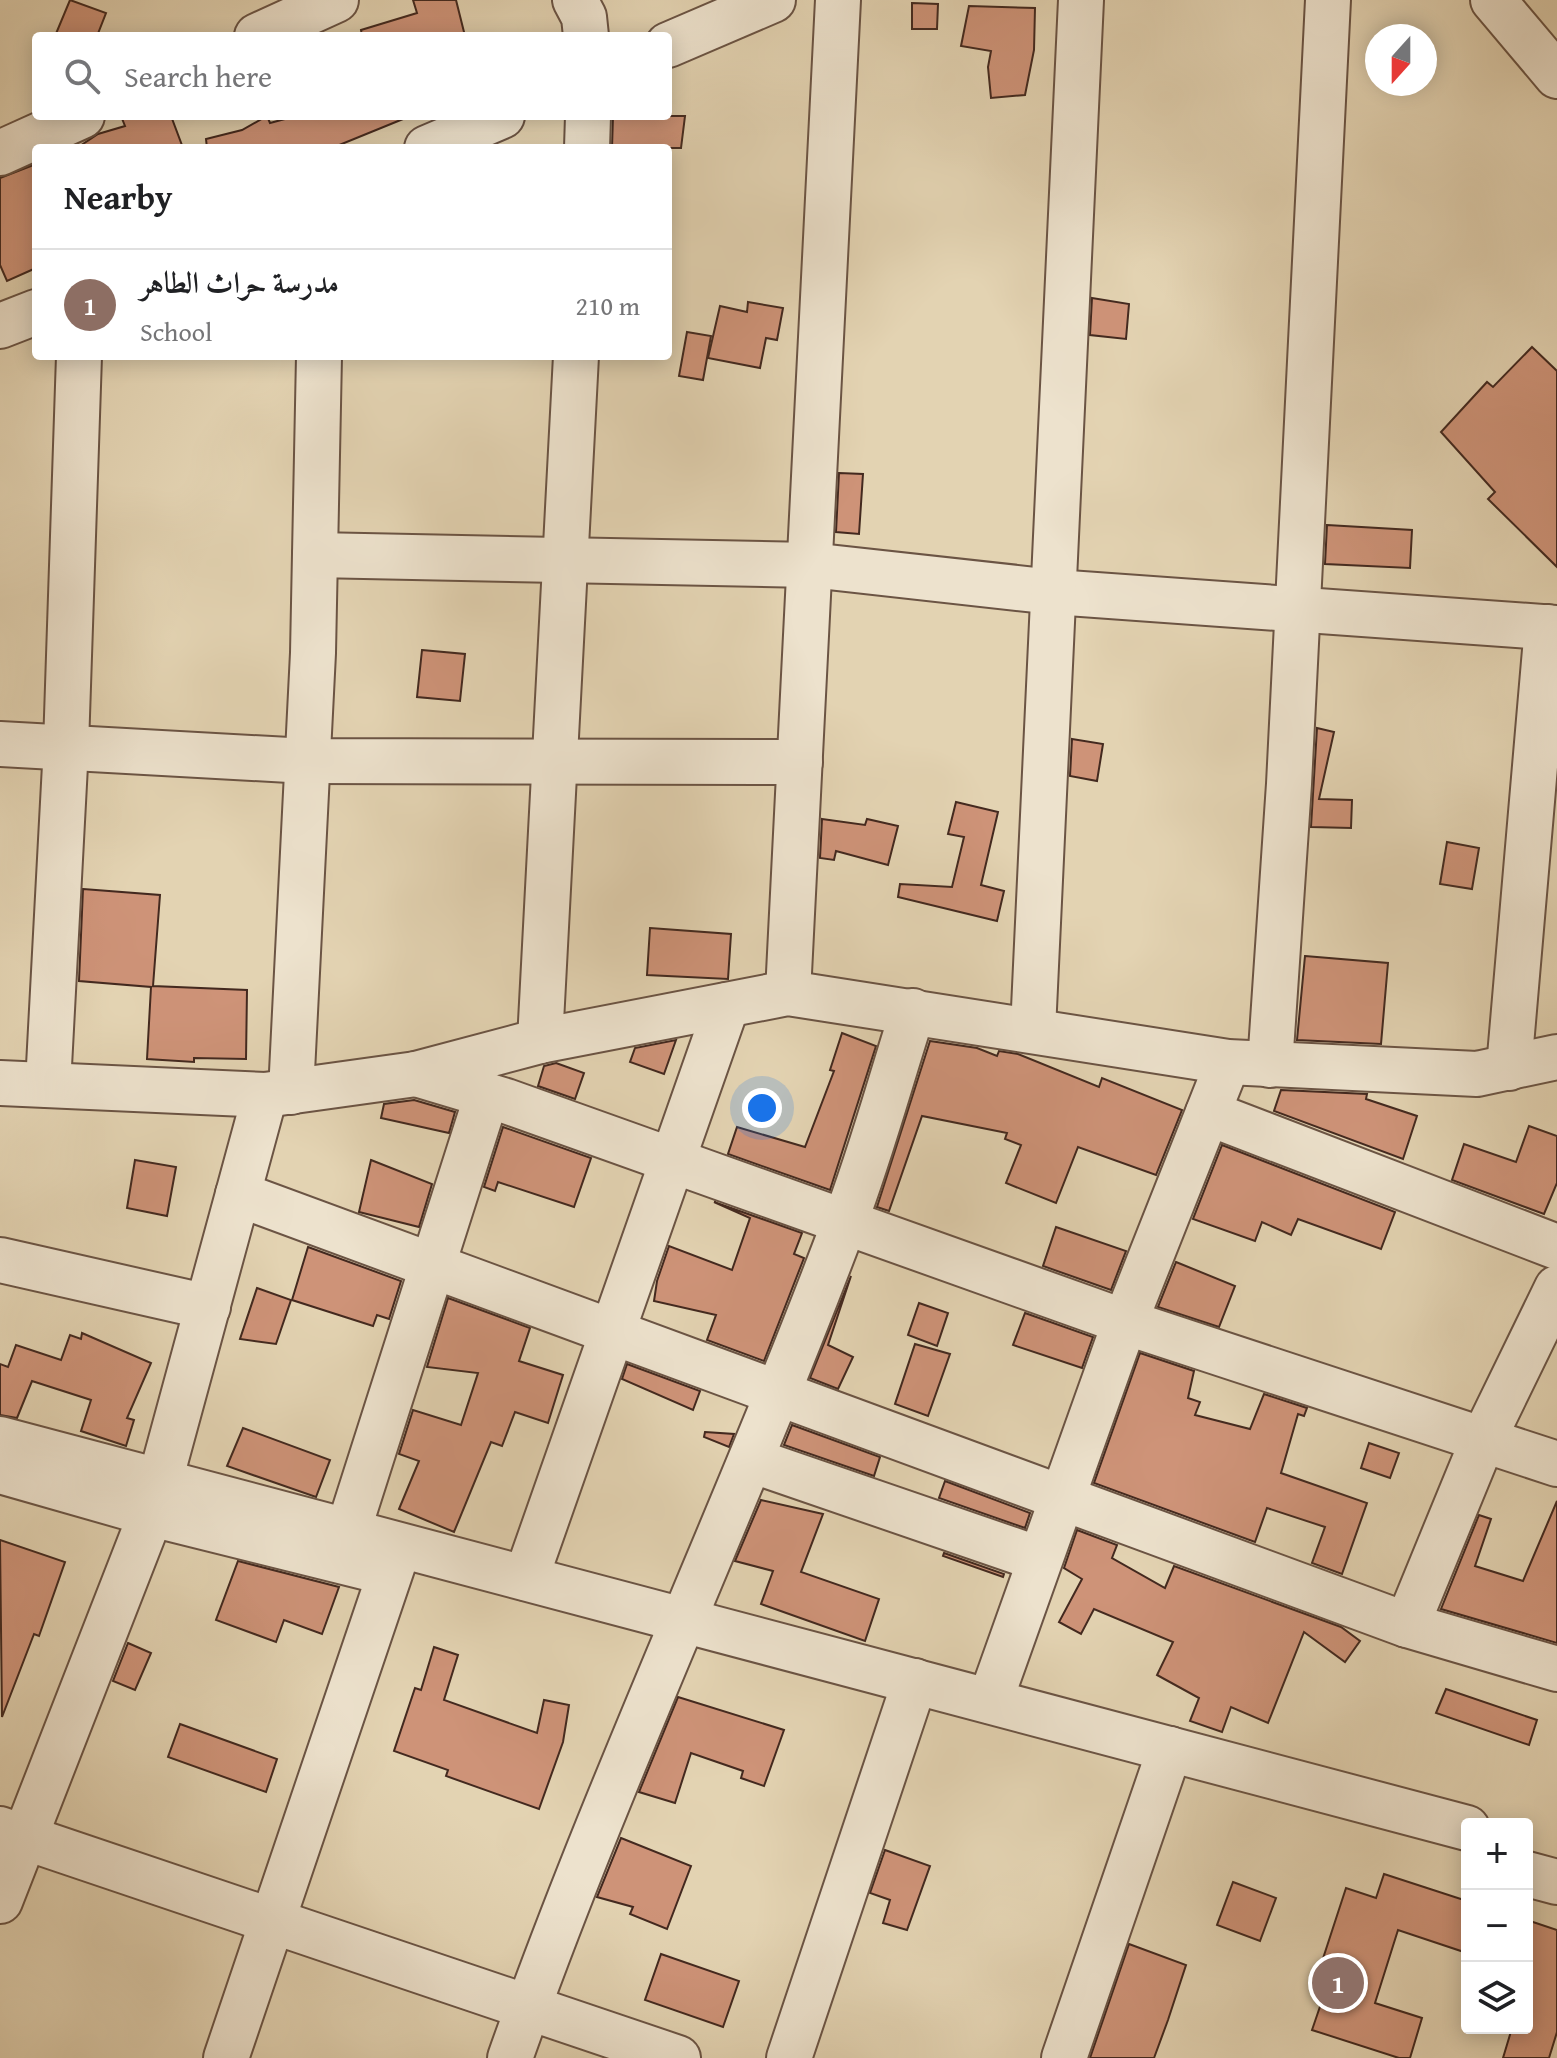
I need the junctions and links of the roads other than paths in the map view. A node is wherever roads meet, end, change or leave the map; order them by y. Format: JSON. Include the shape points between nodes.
{"nodes":[{"id":1,"x":575,"y":0,"type":"edge"},
{"id":2,"x":773,"y":0,"type":"edge"},
{"id":3,"x":838,"y":0,"type":"edge"},
{"id":4,"x":1081,"y":0,"type":"edge"},
{"id":5,"x":1328,"y":0,"type":"edge"},
{"id":6,"x":1493,"y":0,"type":"edge"},
{"id":7,"x":329,"y":2,"type":"edge"},
{"id":8,"x":265,"y":32,"type":"edge"},
{"id":9,"x":586,"y":32,"type":"edge"},
{"id":10,"x":672,"y":43,"type":"edge"},
{"id":11,"x":1557,"y":76,"type":"edge"},
{"id":12,"x":74,"y":120,"type":"edge"},
{"id":13,"x":493,"y":120,"type":"edge"},
{"id":14,"x":588,"y":120,"type":"edge"},
{"id":15,"x":436,"y":144,"type":"edge"},
{"id":16,"x":587,"y":144,"type":"edge"},
{"id":17,"x":24,"y":146,"type":"edge"},
{"id":18,"x":32,"y":314,"type":"edge"},
{"id":19,"x":0,"y":326,"type":"edge"},
{"id":20,"x":79,"y":360,"type":"edge"},
{"id":21,"x":319,"y":360,"type":"edge"},
{"id":22,"x":576,"y":360,"type":"edge"},
{"id":23,"x":315,"y":555,"type":"junction"},
{"id":24,"x":565,"y":559,"type":"junction"},
{"id":25,"x":810,"y":565,"type":"junction"},
{"id":26,"x":1054,"y":592,"type":"junction"},
{"id":27,"x":1296,"y":609,"type":"junction"},
{"id":28,"x":1552,"y":628,"type":"edge"},
{"id":29,"x":0,"y":744,"type":"edge"},
{"id":30,"x":66,"y":746,"type":"junction"},
{"id":31,"x":307,"y":761,"type":"junction"},
{"id":32,"x":800,"y":762,"type":"junction"},
{"id":33,"x":554,"y":763,"type":"junction"},
{"id":34,"x":1543,"y":837,"type":"edge"},
{"id":35,"x":788,"y":993,"type":"junction"},
{"id":36,"x":727,"y":1005,"type":"junction"},
{"id":37,"x":913,"y":1011,"type":"junction"},
{"id":38,"x":1033,"y":1030,"type":"junction"},
{"id":39,"x":540,"y":1041,"type":"junction"},
{"id":40,"x":1557,"y":1057,"type":"edge"},
{"id":41,"x":1228,"y":1062,"type":"junction"},
{"id":42,"x":1270,"y":1065,"type":"junction"},
{"id":43,"x":1509,"y":1068,"type":"junction"},
{"id":44,"x":416,"y":1074,"type":"junction"},
{"id":45,"x":0,"y":1083,"type":"edge"},
{"id":46,"x":48,"y":1085,"type":"junction"},
{"id":47,"x":278,"y":1094,"type":"junction"},
{"id":48,"x":487,"y":1095,"type":"junction"},
{"id":49,"x":1208,"y":1113,"type":"junction"},
{"id":50,"x":674,"y":1161,"type":"junction"},
{"id":51,"x":238,"y":1194,"type":"junction"},
{"id":52,"x":845,"y":1222,"type":"junction"},
{"id":53,"x":1557,"y":1247,"type":"edge"},
{"id":54,"x":0,"y":1260,"type":"edge"},
{"id":55,"x":433,"y":1266,"type":"junction"},
{"id":56,"x":1557,"y":1288,"type":"edge"},
{"id":57,"x":208,"y":1307,"type":"junction"},
{"id":58,"x":1125,"y":1322,"type":"junction"},
{"id":59,"x":612,"y":1332,"type":"junction"},
{"id":60,"x":777,"y":1393,"type":"junction"},
{"id":61,"x":0,"y":1439,"type":"edge"},
{"id":62,"x":1483,"y":1440,"type":"junction"},
{"id":63,"x":751,"y":1460,"type":"junction"},
{"id":64,"x":1557,"y":1464,"type":"edge"},
{"id":65,"x":0,"y":1471,"type":"edge"},
{"id":66,"x":156,"y":1498,"type":"junction"},
{"id":67,"x":1060,"y":1498,"type":"junction"},
{"id":68,"x":348,"y":1531,"type":"junction"},
{"id":69,"x":395,"y":1559,"type":"junction"},
{"id":70,"x":1039,"y":1559,"type":"junction"},
{"id":71,"x":526,"y":1578,"type":"junction"},
{"id":72,"x":1407,"y":1625,"type":"junction"},
{"id":73,"x":676,"y":1633,"type":"junction"},
{"id":74,"x":1557,"y":1669,"type":"edge"},
{"id":75,"x":911,"y":1694,"type":"junction"},
{"id":76,"x":990,"y":1701,"type":"junction"},
{"id":77,"x":1165,"y":1762,"type":"junction"},
{"id":78,"x":1461,"y":1827,"type":"edge"},
{"id":79,"x":12,"y":1833,"type":"edge"},
{"id":80,"x":1533,"y":1846,"type":"edge"},
{"id":81,"x":1557,"y":1852,"type":"edge"},
{"id":82,"x":1461,"y":1856,"type":"edge"},
{"id":83,"x":1533,"y":1876,"type":"edge"},
{"id":84,"x":1557,"y":1882,"type":"edge"},
{"id":85,"x":0,"y":1901,"type":"edge"},
{"id":86,"x":274,"y":1921,"type":"junction"},
{"id":87,"x":528,"y":2007,"type":"junction"},
{"id":88,"x":226,"y":2058,"type":"edge"},
{"id":89,"x":510,"y":2058,"type":"edge"},
{"id":90,"x":678,"y":2058,"type":"edge"},
{"id":91,"x":789,"y":2058,"type":"edge"},
{"id":92,"x":1064,"y":2058,"type":"edge"}],
"edges":[{"from":1,"to":9,"type":"street"},
{"from":2,"to":10,"type":"street"},
{"from":3,"to":25,"type":"street"},
{"from":4,"to":26,"type":"street"},
{"from":5,"to":27,"type":"street"},
{"from":6,"to":11,"type":"street"},
{"from":7,"to":8,"type":"street"},
{"from":12,"to":17,"type":"street"},
{"from":13,"to":15,"type":"street"},
{"from":14,"to":16,"type":"street"},
{"from":18,"to":19,"type":"street"},
{"from":20,"to":30,"type":"street"},
{"from":21,"to":23,"type":"street"},
{"from":22,"to":24,"type":"street"},
{"from":23,"to":24,"type":"street"},
{"from":23,"to":31,"type":"street"},
{"from":24,"to":25,"type":"street"},
{"from":24,"to":33,"type":"street"},
{"from":25,"to":26,"type":"street"},
{"from":25,"to":32,"type":"street"},
{"from":26,"to":27,"type":"street"},
{"from":26,"to":38,"type":"street"},
{"from":27,"to":28,"type":"street"},
{"from":27,"to":42,"type":"street"},
{"from":28,"to":34,"type":"street"},
{"from":29,"to":30,"type":"street"},
{"from":30,"to":31,"type":"street"},
{"from":30,"to":46,"type":"street"},
{"from":31,"to":33,"type":"street"},
{"from":31,"to":47,"type":"street"},
{"from":32,"to":33,"type":"street"},
{"from":32,"to":35,"type":"street"},
{"from":33,"to":39,"type":"street"},
{"from":34,"to":43,"type":"street"},
{"from":35,"to":36,"type":"street"},
{"from":35,"to":37,"type":"street"},
{"from":36,"to":39,"type":"street"},
{"from":36,"to":50,"type":"street"},
{"from":37,"to":38,"type":"street"},
{"from":37,"to":52,"type":"street"},
{"from":38,"to":41,"type":"street"},
{"from":39,"to":44,"type":"street"},
{"from":40,"to":43,"type":"street"},
{"from":41,"to":42,"type":"street"},
{"from":41,"to":49,"type":"street"},
{"from":42,"to":43,"type":"street","via":[[1425,1074]]},
{"from":44,"to":47,"type":"street"},
{"from":44,"to":48,"type":"street"},
{"from":45,"to":46,"type":"street"},
{"from":46,"to":47,"type":"street"},
{"from":47,"to":51,"type":"street"},
{"from":48,"to":50,"type":"street"},
{"from":48,"to":55,"type":"street"},
{"from":49,"to":53,"type":"street"},
{"from":49,"to":58,"type":"street"},
{"from":50,"to":52,"type":"street"},
{"from":50,"to":59,"type":"street"},
{"from":51,"to":55,"type":"street"},
{"from":51,"to":57,"type":"street"},
{"from":52,"to":58,"type":"street"},
{"from":52,"to":60,"type":"street"},
{"from":54,"to":57,"type":"street"},
{"from":55,"to":59,"type":"street"},
{"from":55,"to":68,"type":"street"},
{"from":56,"to":62,"type":"street"},
{"from":57,"to":66,"type":"street"},
{"from":58,"to":62,"type":"street"},
{"from":58,"to":67,"type":"street"},
{"from":59,"to":60,"type":"street"},
{"from":59,"to":71,"type":"street"},
{"from":60,"to":63,"type":"street"},
{"from":60,"to":67,"type":"street"},
{"from":61,"to":66,"type":"street"},
{"from":62,"to":64,"type":"street"},
{"from":62,"to":72,"type":"street"},
{"from":63,"to":70,"type":"street"},
{"from":63,"to":73,"type":"street"},
{"from":65,"to":66,"type":"street"},
{"from":66,"to":68,"type":"street"},
{"from":66,"to":69,"type":"street"},
{"from":66,"to":79,"type":"street"},
{"from":67,"to":70,"type":"street"},
{"from":67,"to":72,"type":"street"},
{"from":68,"to":69,"type":"street"},
{"from":69,"to":71,"type":"street"},
{"from":69,"to":73,"type":"street","via":[[641,1634]]},
{"from":69,"to":86,"type":"street"},
{"from":70,"to":76,"type":"street"},
{"from":71,"to":73,"type":"street"},
{"from":72,"to":74,"type":"street"},
{"from":73,"to":75,"type":"street"},
{"from":73,"to":87,"type":"street"},
{"from":75,"to":76,"type":"street"},
{"from":75,"to":77,"type":"street"},
{"from":75,"to":91,"type":"street"},
{"from":76,"to":77,"type":"street"},
{"from":77,"to":78,"type":"street"},
{"from":77,"to":82,"type":"street"},
{"from":77,"to":92,"type":"street"},
{"from":79,"to":85,"type":"street"},
{"from":79,"to":86,"type":"street"},
{"from":80,"to":81,"type":"street"},
{"from":83,"to":84,"type":"street"},
{"from":86,"to":87,"type":"street"},
{"from":86,"to":88,"type":"street"},
{"from":87,"to":89,"type":"street"},
{"from":87,"to":90,"type":"street"}]}
